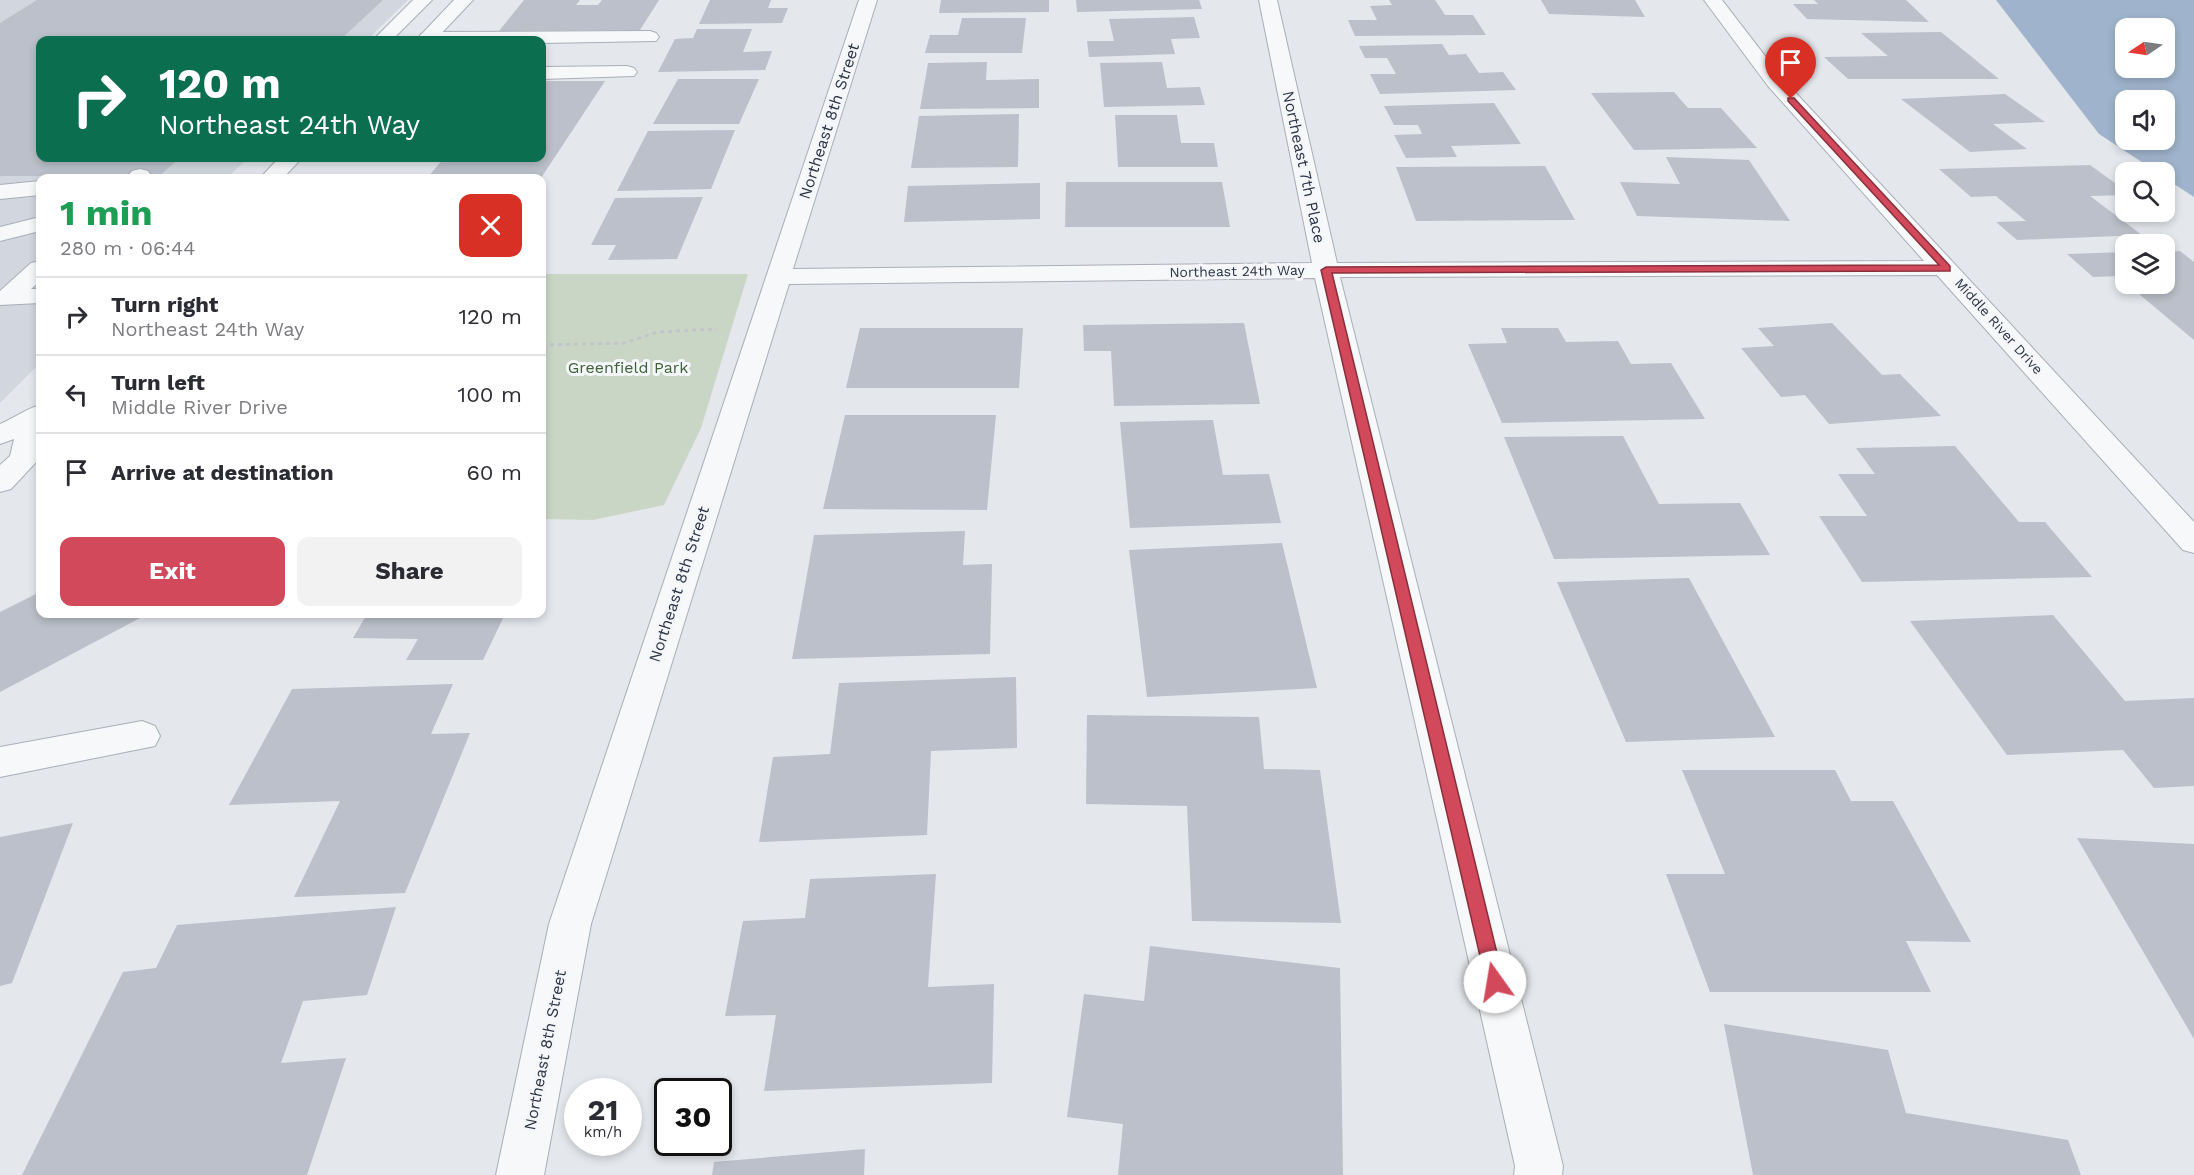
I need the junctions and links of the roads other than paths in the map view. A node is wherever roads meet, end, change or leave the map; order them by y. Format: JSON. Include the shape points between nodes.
{"nodes":[{"id":1,"x":423,"y":0,"type":"edge"},
{"id":2,"x":464,"y":0,"type":"edge"},
{"id":3,"x":868,"y":0,"type":"edge"},
{"id":4,"x":1268,"y":0,"type":"edge"},
{"id":5,"x":1713,"y":0,"type":"edge"},
{"id":6,"x":386,"y":36,"type":"edge"},
{"id":7,"x":429,"y":36,"type":"edge"},
{"id":8,"x":651,"y":37,"type":"dead end"},
{"id":9,"x":546,"y":38,"type":"edge"},
{"id":10,"x":627,"y":72,"type":"dead end"},
{"id":11,"x":546,"y":73,"type":"edge"},
{"id":12,"x":287,"y":162,"type":"edge"},
{"id":13,"x":274,"y":174,"type":"edge"},
{"id":14,"x":36,"y":188,"type":"edge"},
{"id":15,"x":0,"y":192,"type":"edge"},
{"id":16,"x":36,"y":225,"type":"edge"},
{"id":17,"x":0,"y":234,"type":"edge"},
{"id":18,"x":1947,"y":268,"type":"junction"},
{"id":19,"x":1326,"y":270,"type":"junction"},
{"id":20,"x":36,"y":271,"type":"edge"},
{"id":21,"x":778,"y":277,"type":"junction"},
{"id":22,"x":36,"y":297,"type":"edge"},
{"id":23,"x":2,"y":301,"type":"edge"},
{"id":24,"x":36,"y":417,"type":"edge"},
{"id":25,"x":36,"y":422,"type":"edge"},
{"id":26,"x":0,"y":435,"type":"edge"},
{"id":27,"x":0,"y":482,"type":"edge"},
{"id":28,"x":2194,"y":542,"type":"edge"},
{"id":29,"x":142,"y":736,"type":"dead end"},
{"id":30,"x":0,"y":762,"type":"edge"},
{"id":31,"x":520,"y":1175,"type":"edge"},
{"id":32,"x":1538,"y":1175,"type":"edge"}],
"edges":[{"from":1,"to":6,"type":"street"},
{"from":2,"to":7,"type":"street"},
{"from":3,"to":21,"type":"street","name":"Northeast 8th Street"},
{"from":4,"to":19,"type":"street","name":"Northeast 7th Place"},
{"from":5,"to":18,"type":"street","name":"Middle River Drive","via":[[1775,82]]},
{"from":8,"to":9,"type":"street"},
{"from":10,"to":11,"type":"street"},
{"from":12,"to":13,"type":"street"},
{"from":14,"to":15,"type":"street"},
{"from":16,"to":17,"type":"street"},
{"from":18,"to":19,"type":"street","name":"Northeast 24th Way"},
{"from":18,"to":28,"type":"street","name":"Middle River Drive"},
{"from":19,"to":21,"type":"street","name":"Northeast 24th Way"},
{"from":19,"to":32,"type":"street","name":"Northeast 7th Place","via":[[1539,1166]]},
{"from":20,"to":23,"type":"street"},
{"from":21,"to":31,"type":"street","name":"Northeast 8th Street","via":[[570,924]]},
{"from":22,"to":23,"type":"street"},
{"from":24,"to":26,"type":"street"},
{"from":25,"to":27,"type":"street","via":[[24,459]]},
{"from":29,"to":30,"type":"street"}]}
